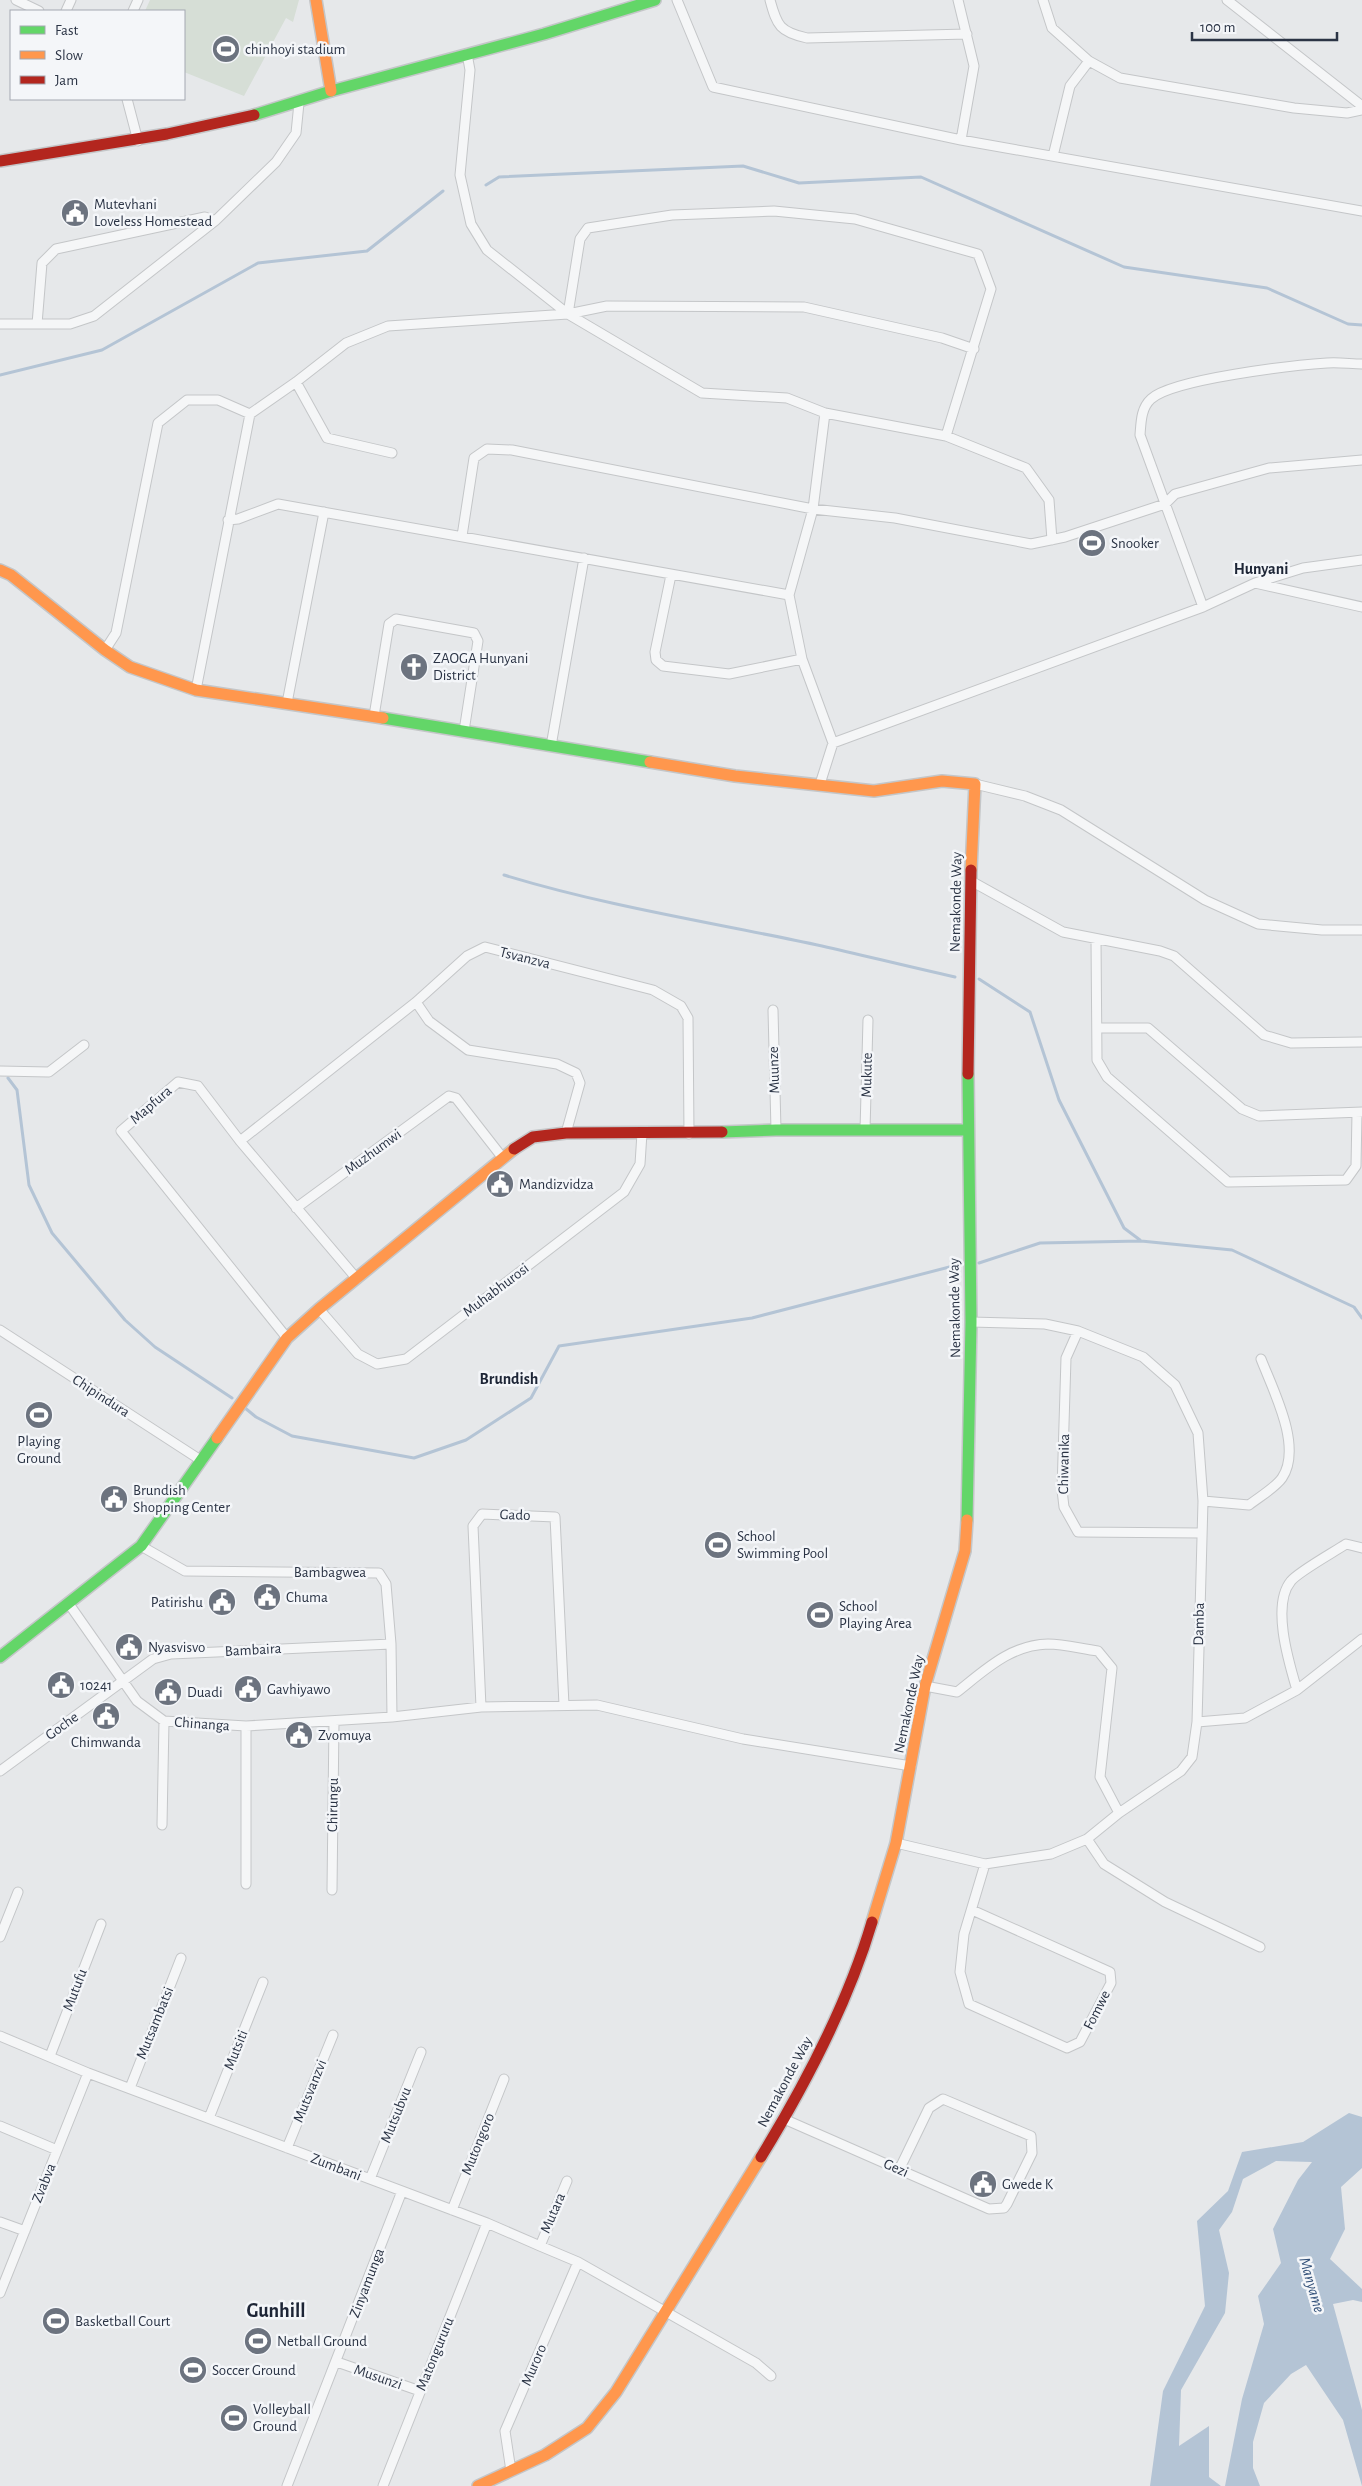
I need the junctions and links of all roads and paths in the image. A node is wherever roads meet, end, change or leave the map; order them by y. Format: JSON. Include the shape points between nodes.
{"nodes":[{"id":1,"x":16,"y":0,"type":"edge"},
{"id":2,"x":316,"y":0,"type":"edge"},
{"id":3,"x":655,"y":0,"type":"edge"},
{"id":4,"x":677,"y":0,"type":"edge"},
{"id":5,"x":770,"y":0,"type":"edge"},
{"id":6,"x":958,"y":0,"type":"edge"},
{"id":7,"x":1043,"y":0,"type":"edge"},
{"id":8,"x":1227,"y":0,"type":"edge"},
{"id":9,"x":37,"y":10,"type":"edge"},
{"id":10,"x":967,"y":34,"type":"junction"},
{"id":11,"x":467,"y":54,"type":"junction"},
{"id":12,"x":1089,"y":61,"type":"junction"},
{"id":13,"x":331,"y":91,"type":"junction"},
{"id":14,"x":127,"y":100,"type":"edge"},
{"id":15,"x":299,"y":103,"type":"junction"},
{"id":16,"x":1362,"y":108,"type":"edge"},
{"id":17,"x":138,"y":140,"type":"junction"},
{"id":18,"x":961,"y":140,"type":"junction"},
{"id":19,"x":1053,"y":156,"type":"junction"},
{"id":20,"x":0,"y":161,"type":"edge"},
{"id":21,"x":1362,"y":211,"type":"edge"},
{"id":22,"x":215,"y":221,"type":"junction"},
{"id":23,"x":568,"y":314,"type":"junction"},
{"id":24,"x":0,"y":324,"type":"edge"},
{"id":25,"x":37,"y":324,"type":"junction"},
{"id":26,"x":974,"y":349,"type":"junction"},
{"id":27,"x":1362,"y":364,"type":"edge"},
{"id":28,"x":296,"y":382,"type":"junction"},
{"id":29,"x":826,"y":412,"type":"junction"},
{"id":30,"x":250,"y":414,"type":"junction"},
{"id":31,"x":946,"y":436,"type":"junction"},
{"id":32,"x":392,"y":453,"type":"dead end"},
{"id":33,"x":1362,"y":460,"type":"edge"},
{"id":34,"x":1165,"y":504,"type":"junction"},
{"id":35,"x":813,"y":510,"type":"junction"},
{"id":36,"x":324,"y":512,"type":"junction"},
{"id":37,"x":228,"y":520,"type":"junction"},
{"id":38,"x":462,"y":536,"type":"junction"},
{"id":39,"x":1052,"y":540,"type":"junction"},
{"id":40,"x":584,"y":558,"type":"junction"},
{"id":41,"x":1362,"y":560,"type":"edge"},
{"id":42,"x":0,"y":570,"type":"edge"},
{"id":43,"x":671,"y":575,"type":"junction"},
{"id":44,"x":1255,"y":583,"type":"junction"},
{"id":45,"x":789,"y":595,"type":"junction"},
{"id":46,"x":1203,"y":607,"type":"junction"},
{"id":47,"x":1362,"y":608,"type":"edge"},
{"id":48,"x":105,"y":650,"type":"junction"},
{"id":49,"x":802,"y":658,"type":"junction"},
{"id":50,"x":196,"y":690,"type":"junction"},
{"id":51,"x":287,"y":703,"type":"junction"},
{"id":52,"x":374,"y":716,"type":"junction"},
{"id":53,"x":464,"y":731,"type":"junction"},
{"id":54,"x":833,"y":743,"type":"junction"},
{"id":55,"x":551,"y":746,"type":"junction"},
{"id":56,"x":820,"y":784,"type":"junction"},
{"id":57,"x":975,"y":784,"type":"junction"},
{"id":58,"x":971,"y":881,"type":"junction"},
{"id":59,"x":1362,"y":930,"type":"edge"},
{"id":60,"x":1096,"y":940,"type":"junction"},
{"id":61,"x":416,"y":1002,"type":"junction"},
{"id":62,"x":773,"y":1010,"type":"dead end"},
{"id":63,"x":868,"y":1020,"type":"dead end"},
{"id":64,"x":1097,"y":1028,"type":"junction"},
{"id":65,"x":1362,"y":1042,"type":"edge"},
{"id":66,"x":84,"y":1045,"type":"dead end"},
{"id":67,"x":0,"y":1071,"type":"edge"},
{"id":68,"x":1360,"y":1112,"type":"edge"},
{"id":69,"x":776,"y":1130,"type":"junction"},
{"id":70,"x":865,"y":1130,"type":"junction"},
{"id":71,"x":967,"y":1130,"type":"junction"},
{"id":72,"x":566,"y":1133,"type":"junction"},
{"id":73,"x":642,"y":1133,"type":"junction"},
{"id":74,"x":689,"y":1134,"type":"junction"},
{"id":75,"x":240,"y":1141,"type":"junction"},
{"id":76,"x":502,"y":1157,"type":"junction"},
{"id":77,"x":296,"y":1208,"type":"junction"},
{"id":78,"x":357,"y":1279,"type":"junction"},
{"id":79,"x":319,"y":1309,"type":"junction"},
{"id":80,"x":972,"y":1322,"type":"junction"},
{"id":81,"x":0,"y":1330,"type":"edge"},
{"id":82,"x":1078,"y":1331,"type":"junction"},
{"id":83,"x":287,"y":1338,"type":"junction"},
{"id":84,"x":1261,"y":1359,"type":"dead end"},
{"id":85,"x":202,"y":1462,"type":"junction"},
{"id":86,"x":1203,"y":1501,"type":"junction"},
{"id":87,"x":1201,"y":1533,"type":"junction"},
{"id":88,"x":141,"y":1546,"type":"junction"},
{"id":89,"x":1362,"y":1548,"type":"edge"},
{"id":90,"x":69,"y":1604,"type":"junction"},
{"id":91,"x":1362,"y":1638,"type":"edge"},
{"id":92,"x":391,"y":1644,"type":"junction"},
{"id":93,"x":0,"y":1657,"type":"edge"},
{"id":94,"x":124,"y":1681,"type":"junction"},
{"id":95,"x":925,"y":1686,"type":"junction"},
{"id":96,"x":1297,"y":1690,"type":"junction"},
{"id":97,"x":564,"y":1705,"type":"junction"},
{"id":98,"x":481,"y":1707,"type":"junction"},
{"id":99,"x":392,"y":1717,"type":"junction"},
{"id":100,"x":164,"y":1721,"type":"junction"},
{"id":101,"x":334,"y":1721,"type":"junction"},
{"id":102,"x":1197,"y":1722,"type":"junction"},
{"id":103,"x":246,"y":1726,"type":"junction"},
{"id":104,"x":911,"y":1766,"type":"junction"},
{"id":105,"x":0,"y":1771,"type":"edge"},
{"id":106,"x":1119,"y":1813,"type":"junction"},
{"id":107,"x":162,"y":1825,"type":"dead end"},
{"id":108,"x":1087,"y":1839,"type":"junction"},
{"id":109,"x":896,"y":1843,"type":"junction"},
{"id":110,"x":985,"y":1864,"type":"junction"},
{"id":111,"x":246,"y":1884,"type":"dead end"},
{"id":112,"x":332,"y":1890,"type":"dead end"},
{"id":113,"x":18,"y":1892,"type":"dead end"},
{"id":114,"x":972,"y":1910,"type":"junction"},
{"id":115,"x":101,"y":1924,"type":"dead end"},
{"id":116,"x":0,"y":1937,"type":"edge"},
{"id":117,"x":1260,"y":1947,"type":"dead end"},
{"id":118,"x":181,"y":1958,"type":"dead end"},
{"id":119,"x":263,"y":1982,"type":"dead end"},
{"id":120,"x":333,"y":2035,"type":"dead end"},
{"id":121,"x":0,"y":2036,"type":"edge"},
{"id":122,"x":421,"y":2052,"type":"dead end"},
{"id":123,"x":50,"y":2056,"type":"junction"},
{"id":124,"x":88,"y":2073,"type":"junction"},
{"id":125,"x":504,"y":2079,"type":"dead end"},
{"id":126,"x":130,"y":2088,"type":"junction"},
{"id":127,"x":208,"y":2118,"type":"junction"},
{"id":128,"x":784,"y":2118,"type":"junction"},
{"id":129,"x":0,"y":2126,"type":"edge"},
{"id":130,"x":287,"y":2148,"type":"junction"},
{"id":131,"x":57,"y":2150,"type":"junction"},
{"id":132,"x":899,"y":2170,"type":"junction"},
{"id":133,"x":370,"y":2179,"type":"junction"},
{"id":134,"x":567,"y":2181,"type":"dead end"},
{"id":135,"x":402,"y":2191,"type":"junction"},
{"id":136,"x":452,"y":2210,"type":"junction"},
{"id":137,"x":0,"y":2222,"type":"edge"},
{"id":138,"x":487,"y":2223,"type":"junction"},
{"id":139,"x":25,"y":2231,"type":"junction"},
{"id":140,"x":540,"y":2246,"type":"junction"},
{"id":141,"x":578,"y":2262,"type":"junction"},
{"id":142,"x":0,"y":2293,"type":"edge"},
{"id":143,"x":667,"y":2311,"type":"junction"},
{"id":144,"x":337,"y":2362,"type":"junction"},
{"id":145,"x":771,"y":2376,"type":"dead end"},
{"id":146,"x":420,"y":2391,"type":"junction"},
{"id":147,"x":511,"y":2471,"type":"junction"},
{"id":148,"x":288,"y":2486,"type":"edge"},
{"id":149,"x":383,"y":2486,"type":"edge"},
{"id":150,"x":478,"y":2486,"type":"edge"}],
"edges":[{"from":1,"to":9,"type":"street"},
{"from":2,"to":13,"type":"street"},
{"from":3,"to":11,"type":"street"},
{"from":4,"to":18,"type":"street","via":[[713,87]]},
{"from":5,"to":10,"type":"street","via":[[775,19],[787,33],[807,38]]},
{"from":6,"to":10,"type":"street"},
{"from":7,"to":12,"type":"street","via":[[1052,28]]},
{"from":8,"to":16,"type":"street"},
{"from":10,"to":18,"type":"street","via":[[974,66]]},
{"from":11,"to":13,"type":"street"},
{"from":11,"to":23,"type":"street","via":[[470,70],[460,175],[471,224],[487,250]]},
{"from":12,"to":16,"type":"street","via":[[1129,80],[1294,108],[1347,113]]},
{"from":12,"to":19,"type":"street","via":[[1070,86]]},
{"from":13,"to":15,"type":"street"},
{"from":14,"to":17,"type":"street"},
{"from":15,"to":17,"type":"street"},
{"from":15,"to":22,"type":"street","via":[[296,133],[276,162]]},
{"from":17,"to":20,"type":"street"},
{"from":18,"to":19,"type":"street"},
{"from":19,"to":21,"type":"street"},
{"from":22,"to":25,"type":"street","via":[[94,316],[70,324]]},
{"from":22,"to":25,"type":"street","via":[[205,217],[56,248],[42,263]]},
{"from":23,"to":26,"type":"street","via":[[606,306],[804,307],[942,338]]},
{"from":23,"to":26,"type":"street","via":[[580,239],[588,228],[672,215],[783,212],[855,219],[978,254],[991,289]]},
{"from":23,"to":28,"type":"street","via":[[388,326],[346,343]]},
{"from":23,"to":29,"type":"street","via":[[702,393],[788,398]]},
{"from":24,"to":25,"type":"street"},
{"from":26,"to":31,"type":"street"},
{"from":27,"to":34,"type":"street","via":[[1328,362],[1226,376],[1171,388],[1150,399],[1141,415],[1140,435]]},
{"from":28,"to":30,"type":"street"},
{"from":28,"to":32,"type":"street","via":[[327,438]]},
{"from":29,"to":31,"type":"street"},
{"from":29,"to":35,"type":"street"},
{"from":30,"to":37,"type":"street"},
{"from":30,"to":48,"type":"street","via":[[218,400],[188,400],[158,423],[116,632]]},
{"from":31,"to":39,"type":"street","via":[[1026,468],[1049,500]]},
{"from":33,"to":34,"type":"street","via":[[1269,468],[1175,494]]},
{"from":34,"to":39,"type":"street"},
{"from":34,"to":46,"type":"street"},
{"from":35,"to":38,"type":"street","via":[[512,450],[488,449],[474,458]]},
{"from":35,"to":39,"type":"street","via":[[895,518],[1032,544]]},
{"from":35,"to":45,"type":"street"},
{"from":36,"to":37,"type":"street","via":[[278,504]]},
{"from":36,"to":38,"type":"street"},
{"from":36,"to":51,"type":"street"},
{"from":37,"to":50,"type":"street"},
{"from":38,"to":40,"type":"street"},
{"from":40,"to":43,"type":"street"},
{"from":40,"to":55,"type":"street"},
{"from":41,"to":44,"type":"street","via":[[1303,568]]},
{"from":42,"to":48,"type":"street","via":[[11,575]]},
{"from":43,"to":45,"type":"street"},
{"from":43,"to":49,"type":"street","via":[[655,652],[656,660],[663,666],[729,674]]},
{"from":44,"to":46,"type":"street"},
{"from":44,"to":47,"type":"street"},
{"from":45,"to":49,"type":"street"},
{"from":46,"to":54,"type":"street"},
{"from":48,"to":50,"type":"street","via":[[130,667]]},
{"from":49,"to":54,"type":"street"},
{"from":50,"to":51,"type":"street"},
{"from":51,"to":52,"type":"street"},
{"from":52,"to":53,"type":"street"},
{"from":52,"to":53,"type":"street","via":[[389,624],[396,620],[474,633],[478,641]]},
{"from":53,"to":55,"type":"street"},
{"from":54,"to":56,"type":"street"},
{"from":55,"to":56,"type":"street","via":[[735,776]]},
{"from":56,"to":57,"type":"street","via":[[874,791],[942,781]]},
{"from":57,"to":58,"type":"street","name":"Nemakonde Way"},
{"from":57,"to":59,"type":"street","via":[[1026,796],[1061,810],[1205,900],[1258,924]]},
{"from":58,"to":60,"type":"street","via":[[1063,932]]},
{"from":58,"to":71,"type":"street","name":"Nemakonde Way"},
{"from":60,"to":64,"type":"street"},
{"from":60,"to":65,"type":"street","via":[[1174,956],[1264,1036],[1291,1043]]},
{"from":61,"to":72,"type":"street","via":[[429,1021],[468,1050],[557,1064],[576,1073],[580,1083]]},
{"from":61,"to":74,"type":"street","name":"Tsvanzva","via":[[467,956],[485,948],[652,990],[681,1006],[688,1018]]},
{"from":61,"to":75,"type":"street","name":"Tsvanzva"},
{"from":62,"to":69,"type":"street","name":"Muunze"},
{"from":63,"to":70,"type":"street","name":"Mukute"},
{"from":64,"to":68,"type":"street","via":[[1148,1028],[1242,1109],[1260,1116]]},
{"from":64,"to":68,"type":"street","via":[[1097,1060],[1107,1077],[1228,1182],[1346,1180],[1356,1166]]},
{"from":66,"to":67,"type":"street","via":[[49,1072]]},
{"from":69,"to":70,"type":"street"},
{"from":69,"to":74,"type":"street"},
{"from":70,"to":71,"type":"street"},
{"from":71,"to":80,"type":"street","name":"Nemakonde Way"},
{"from":72,"to":73,"type":"street"},
{"from":72,"to":76,"type":"street","via":[[533,1137]]},
{"from":73,"to":74,"type":"street"},
{"from":73,"to":79,"type":"street","name":"Muhabhurosi","via":[[640,1164],[624,1192],[406,1359],[377,1364],[358,1354]]},
{"from":75,"to":77,"type":"street","name":"Mapfura"},
{"from":75,"to":83,"type":"street","name":"Mapfura","via":[[198,1086],[178,1082],[121,1131]]},
{"from":76,"to":77,"type":"street","name":"Muzhumwi","via":[[456,1098],[449,1096]]},
{"from":76,"to":78,"type":"street"},
{"from":77,"to":78,"type":"street","name":"Mapfura"},
{"from":78,"to":79,"type":"street"},
{"from":79,"to":83,"type":"street"},
{"from":80,"to":82,"type":"street","name":"Damba","via":[[1045,1324]]},
{"from":80,"to":95,"type":"street","name":"Nemakonde Way","via":[[965,1551]]},
{"from":81,"to":85,"type":"street","name":"Chipindura"},
{"from":82,"to":86,"type":"street","name":"Damba","via":[[1143,1357],[1175,1385],[1198,1433]]},
{"from":82,"to":87,"type":"street","name":"Chiwanika","via":[[1066,1358],[1062,1490],[1064,1507],[1078,1532]]},
{"from":83,"to":85,"type":"street"},
{"from":84,"to":86,"type":"street","via":[[1285,1421],[1290,1460],[1282,1478],[1249,1505]]},
{"from":85,"to":88,"type":"street"},
{"from":86,"to":87,"type":"street","name":"Damba"},
{"from":87,"to":102,"type":"street","name":"Damba"},
{"from":88,"to":90,"type":"street"},
{"from":88,"to":92,"type":"street","name":"Bambagwea","via":[[185,1571],[379,1573],[386,1584]]},
{"from":89,"to":96,"type":"street","via":[[1346,1544],[1291,1581],[1282,1603],[1284,1642]]},
{"from":90,"to":93,"type":"street"},
{"from":90,"to":94,"type":"street","name":"Chinanga"},
{"from":91,"to":96,"type":"street"},
{"from":92,"to":94,"type":"street","name":"Bambaira","via":[[170,1654],[153,1659]]},
{"from":92,"to":99,"type":"street","name":"Bambagwea"},
{"from":94,"to":100,"type":"street","name":"Chinanga","via":[[137,1701]]},
{"from":94,"to":105,"type":"street","name":"Goche"},
{"from":95,"to":104,"type":"street","name":"Nemakonde Way"},
{"from":95,"to":106,"type":"street","via":[[957,1692],[1000,1658],[1018,1649],[1048,1644],[1098,1651],[1112,1668],[1100,1777]]},
{"from":96,"to":102,"type":"street","via":[[1245,1718]]},
{"from":97,"to":98,"type":"street","name":"Chinanga"},
{"from":97,"to":98,"type":"street","name":"Gado","via":[[555,1517],[482,1514],[473,1526]]},
{"from":97,"to":104,"type":"street","name":"Chinanga","via":[[597,1705],[743,1739]]},
{"from":98,"to":99,"type":"street","name":"Chinanga"},
{"from":99,"to":101,"type":"street","name":"Chinanga"},
{"from":100,"to":103,"type":"street","name":"Chinanga"},
{"from":100,"to":107,"type":"street"},
{"from":101,"to":103,"type":"street","name":"Chinanga"},
{"from":101,"to":112,"type":"street","name":"Chirungu"},
{"from":102,"to":106,"type":"street","name":"Damba","via":[[1192,1757],[1182,1771]]},
{"from":103,"to":111,"type":"street"},
{"from":104,"to":109,"type":"street","name":"Nemakonde Way"},
{"from":106,"to":108,"type":"street","name":"Damba"},
{"from":108,"to":110,"type":"street","name":"Damba","via":[[1051,1854]]},
{"from":108,"to":117,"type":"street","via":[[1104,1864],[1165,1902]]},
{"from":109,"to":110,"type":"street","name":"Damba"},
{"from":109,"to":128,"type":"street","name":"Nemakonde Way","via":[[867,1940],[830,2029]]},
{"from":110,"to":114,"type":"street","name":"Fomwe"},
{"from":113,"to":116,"type":"street"},
{"from":114,"to":114,"type":"street","name":"Fomwe","via":[[964,1934],[960,1972],[969,2004],[1067,2048],[1080,2042],[1111,1983],[1110,1972]]},
{"from":115,"to":123,"type":"street","name":"Mutufu"},
{"from":118,"to":126,"type":"street","name":"Mutsambatsi"},
{"from":119,"to":127,"type":"street","name":"Mutsiti"},
{"from":120,"to":130,"type":"street","name":"Mutsvanzvi"},
{"from":121,"to":123,"type":"street","name":"Zumbani"},
{"from":122,"to":133,"type":"street","name":"Mutsubvu"},
{"from":123,"to":124,"type":"street","name":"Zumbani"},
{"from":124,"to":126,"type":"street","name":"Zumbani"},
{"from":124,"to":131,"type":"street","name":"Zvabva"},
{"from":125,"to":136,"type":"street","name":"Mutongoro"},
{"from":126,"to":127,"type":"street","name":"Zumbani"},
{"from":127,"to":130,"type":"street","name":"Zumbani"},
{"from":128,"to":132,"type":"street","name":"Gezi"},
{"from":128,"to":143,"type":"street","name":"Nemakonde Way"},
{"from":129,"to":131,"type":"street"},
{"from":130,"to":133,"type":"street","name":"Zumbani"},
{"from":131,"to":139,"type":"street","name":"Zvabva"},
{"from":132,"to":132,"type":"street","name":"Gezi","via":[[989,2209],[1004,2208],[1032,2153],[1031,2136],[943,2100],[928,2108]]},
{"from":133,"to":135,"type":"street","name":"Zumbani"},
{"from":134,"to":140,"type":"street","name":"Mutara"},
{"from":135,"to":136,"type":"street","name":"Zumbani"},
{"from":135,"to":144,"type":"street","name":"Zinyamunga"},
{"from":136,"to":138,"type":"street","name":"Zumbani"},
{"from":137,"to":139,"type":"street"},
{"from":138,"to":140,"type":"street","name":"Zumbani"},
{"from":138,"to":146,"type":"street","name":"Matongururu"},
{"from":139,"to":142,"type":"street","name":"Zvabva"},
{"from":140,"to":141,"type":"street","name":"Zumbani"},
{"from":141,"to":143,"type":"street","name":"Zumbani"},
{"from":141,"to":147,"type":"street","name":"Muroro","via":[[505,2431]]},
{"from":143,"to":145,"type":"street","name":"Zumbani"},
{"from":143,"to":147,"type":"street","name":"Nemakonde Way","via":[[616,2392],[587,2428],[545,2455]]},
{"from":144,"to":146,"type":"street","name":"Musunzi"},
{"from":144,"to":148,"type":"street","name":"Zinyamunga"},
{"from":146,"to":149,"type":"street","name":"Matongururu"},
{"from":147,"to":150,"type":"street","name":"Nemakonde Way"}]}
